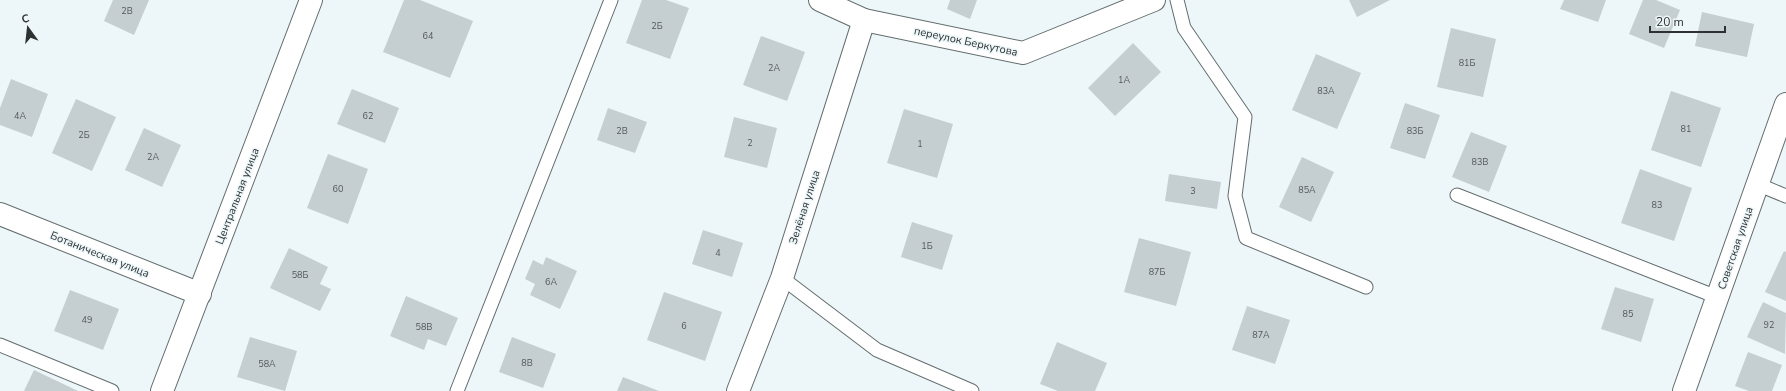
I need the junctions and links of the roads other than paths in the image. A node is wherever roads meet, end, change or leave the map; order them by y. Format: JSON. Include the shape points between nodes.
{"nodes":[{"id":1,"x":311,"y":0,"type":"edge"},
{"id":2,"x":611,"y":0,"type":"edge"},
{"id":3,"x":820,"y":0,"type":"edge"},
{"id":4,"x":1154,"y":0,"type":"edge"},
{"id":5,"x":1177,"y":0,"type":"edge"},
{"id":6,"x":864,"y":20,"type":"junction"},
{"id":7,"x":1786,"y":104,"type":"edge"},
{"id":8,"x":1757,"y":184,"type":"junction"},
{"id":9,"x":1457,"y":195,"type":"dead end"},
{"id":10,"x":1786,"y":196,"type":"edge"},
{"id":11,"x":0,"y":214,"type":"edge"},
{"id":12,"x":782,"y":278,"type":"junction"},
{"id":13,"x":1366,"y":287,"type":"dead end"},
{"id":14,"x":200,"y":294,"type":"junction"},
{"id":15,"x":1718,"y":297,"type":"junction"},
{"id":16,"x":0,"y":344,"type":"edge"},
{"id":17,"x":112,"y":391,"type":"edge"},
{"id":18,"x":162,"y":391,"type":"edge"},
{"id":19,"x":457,"y":391,"type":"edge"},
{"id":20,"x":738,"y":391,"type":"edge"},
{"id":21,"x":972,"y":391,"type":"edge"},
{"id":22,"x":1684,"y":391,"type":"edge"}],
"edges":[{"from":1,"to":14,"type":"street","name":"Центральная улица"},
{"from":2,"to":19,"type":"lane"},
{"from":3,"to":6,"type":"street","name":"переулок Беркутова"},
{"from":4,"to":6,"type":"street","name":"переулок Беркутова","via":[[1023,53]]},
{"from":5,"to":13,"type":"lane","via":[[1184,28],[1245,117],[1235,196],[1246,238]]},
{"from":6,"to":12,"type":"street","name":"Зелёная улица"},
{"from":7,"to":8,"type":"street","name":"Советская улица"},
{"from":8,"to":10,"type":"lane"},
{"from":8,"to":15,"type":"street","name":"Советская улица"},
{"from":9,"to":15,"type":"lane"},
{"from":11,"to":14,"type":"street","name":"Ботаническая улица"},
{"from":12,"to":20,"type":"street","name":"Зелёная улица"},
{"from":12,"to":21,"type":"lane","via":[[877,350]]},
{"from":14,"to":18,"type":"street","name":"Центральная улица"},
{"from":15,"to":22,"type":"street","name":"Советская улица"},
{"from":16,"to":17,"type":"lane"}]}
